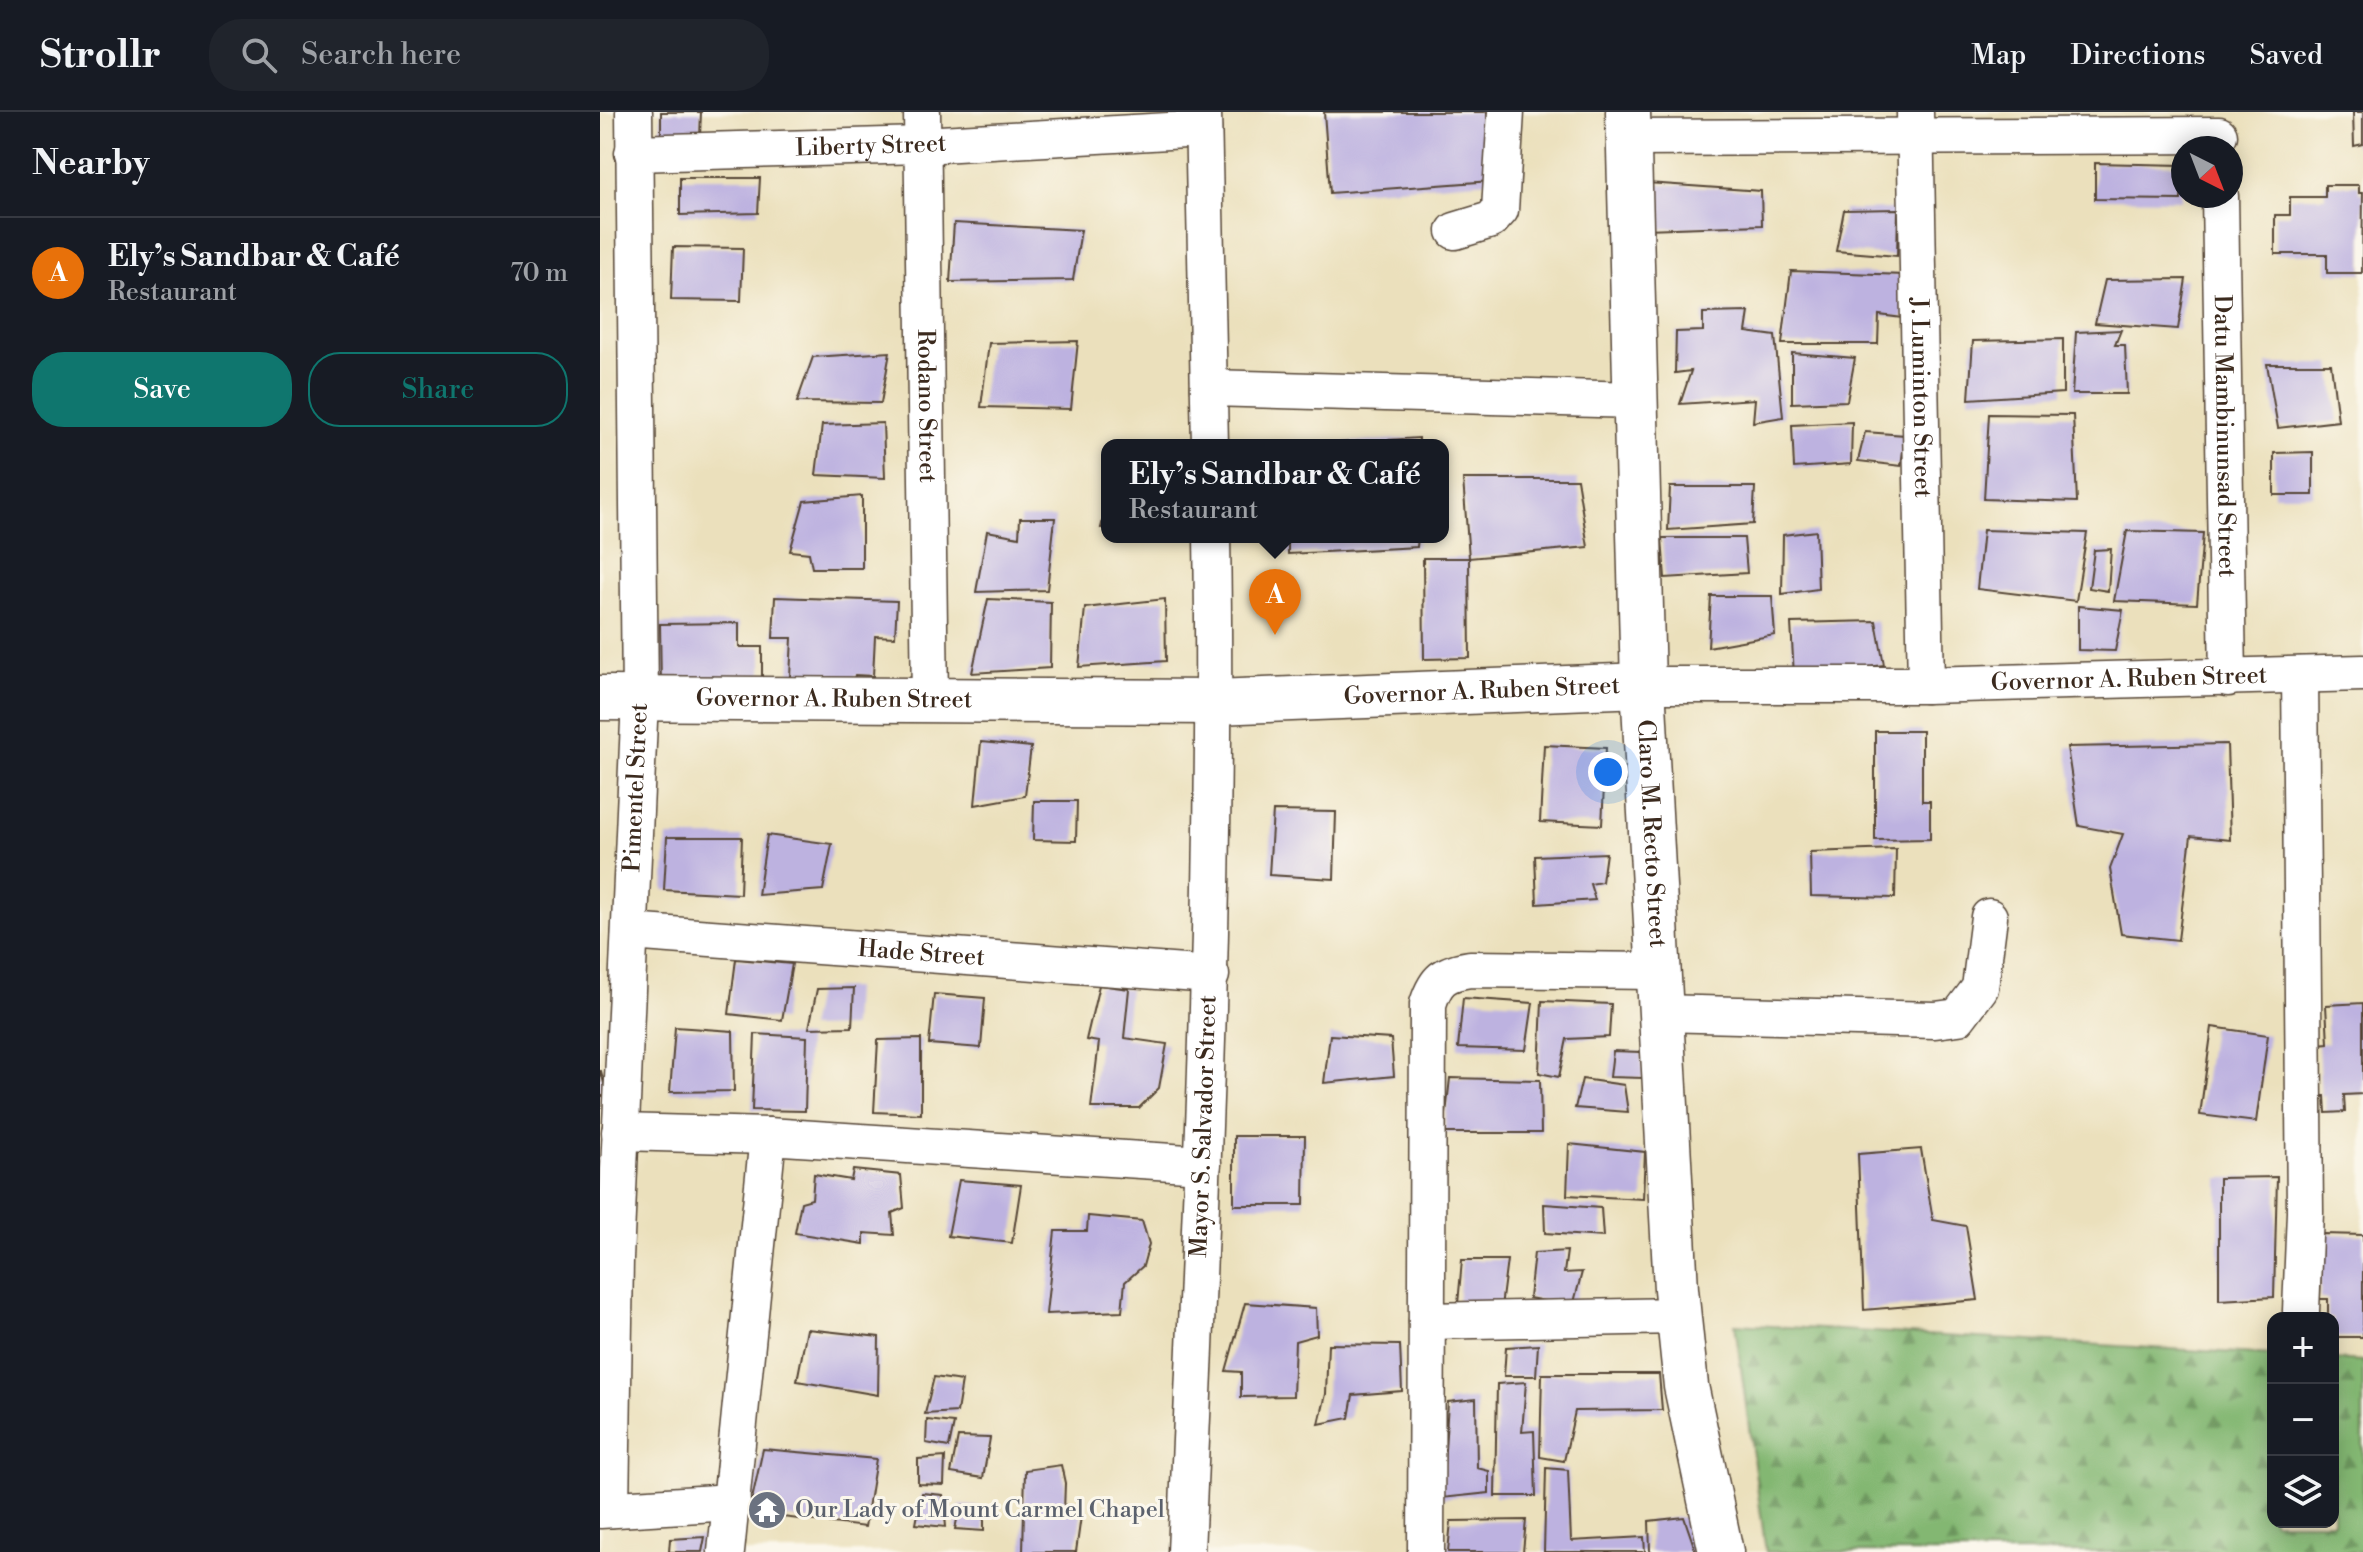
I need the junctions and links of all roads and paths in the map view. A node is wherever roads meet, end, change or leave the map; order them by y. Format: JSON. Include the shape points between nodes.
{"nodes":[{"id":1,"x":634,"y":112,"type":"edge"},
{"id":2,"x":1506,"y":112,"type":"edge"},
{"id":3,"x":1203,"y":121,"type":"edge"},
{"id":4,"x":1915,"y":123,"type":"edge"},
{"id":5,"x":1628,"y":125,"type":"edge"},
{"id":6,"x":922,"y":129,"type":"edge"},
{"id":7,"x":2219,"y":132,"type":"edge"},
{"id":8,"x":633,"y":153,"type":"junction"},
{"id":9,"x":2220,"y":208,"type":"edge"},
{"id":10,"x":1455,"y":231,"type":"dead end"},
{"id":11,"x":1209,"y":388,"type":"junction"},
{"id":12,"x":1635,"y":400,"type":"junction"},
{"id":13,"x":1210,"y":439,"type":"edge"},
{"id":14,"x":1212,"y":543,"type":"edge"},
{"id":15,"x":2363,"y":673,"type":"edge"},
{"id":16,"x":2300,"y":675,"type":"junction"},
{"id":17,"x":2228,"y":678,"type":"junction"},
{"id":18,"x":1643,"y":685,"type":"junction"},
{"id":19,"x":1926,"y":685,"type":"junction"},
{"id":20,"x":620,"y":698,"type":"edge"},
{"id":21,"x":930,"y":701,"type":"junction"},
{"id":22,"x":1215,"y":702,"type":"junction"},
{"id":23,"x":1989,"y":917,"type":"dead end"},
{"id":24,"x":630,"y":932,"type":"junction"},
{"id":25,"x":1211,"y":975,"type":"junction"},
{"id":26,"x":1658,"y":992,"type":"junction"},
{"id":27,"x":620,"y":1132,"type":"junction"},
{"id":28,"x":768,"y":1136,"type":"junction"},
{"id":29,"x":1203,"y":1164,"type":"junction"},
{"id":30,"x":2301,"y":1311,"type":"dead end"},
{"id":31,"x":1678,"y":1316,"type":"junction"},
{"id":32,"x":1427,"y":1321,"type":"junction"},
{"id":33,"x":732,"y":1502,"type":"junction"},
{"id":34,"x":605,"y":1510,"type":"edge"},
{"id":35,"x":726,"y":1552,"type":"edge"},
{"id":36,"x":1186,"y":1552,"type":"edge"},
{"id":37,"x":1426,"y":1552,"type":"edge"},
{"id":38,"x":1721,"y":1552,"type":"edge"}],
"edges":[{"from":1,"to":8,"type":"street","name":"Pimentel Street"},
{"from":2,"to":10,"type":"street","via":[[1500,210],[1491,220]]},
{"from":3,"to":6,"type":"street","name":"Liberty Street"},
{"from":3,"to":11,"type":"street"},
{"from":4,"to":5,"type":"street"},
{"from":4,"to":7,"type":"street"},
{"from":4,"to":19,"type":"street","name":"J. Luminton Street"},
{"from":5,"to":12,"type":"main road","name":"Claro M. Recto Street"},
{"from":6,"to":8,"type":"street","name":"Liberty Street"},
{"from":6,"to":21,"type":"street","name":"Rodano Street"},
{"from":8,"to":20,"type":"street","name":"Pimentel Street"},
{"from":9,"to":17,"type":"street","name":"Datu Mambinunsad Street"},
{"from":11,"to":12,"type":"street"},
{"from":11,"to":13,"type":"street"},
{"from":12,"to":18,"type":"main road","name":"Claro M. Recto Street"},
{"from":14,"to":22,"type":"street","name":"Mayor S. Salvador Street"},
{"from":15,"to":16,"type":"street","name":"Governor A. Ruben Street"},
{"from":16,"to":17,"type":"street","name":"Governor A. Ruben Street"},
{"from":16,"to":30,"type":"street","via":[[2305,1196]]},
{"from":17,"to":19,"type":"street","name":"Governor A. Ruben Street"},
{"from":18,"to":19,"type":"street","name":"Governor A. Ruben Street"},
{"from":18,"to":22,"type":"main road","name":"Governor A. Ruben Street"},
{"from":18,"to":26,"type":"main road","name":"Claro M. Recto Street"},
{"from":20,"to":21,"type":"main road","name":"Governor A. Ruben Street"},
{"from":20,"to":24,"type":"street","name":"Pimentel Street"},
{"from":21,"to":22,"type":"main road","name":"Governor A. Ruben Street"},
{"from":22,"to":25,"type":"street","name":"Mayor S. Salvador Street"},
{"from":23,"to":26,"type":"street","via":[[1980,988],[1958,1017],[1935,1020]]},
{"from":24,"to":25,"type":"street","name":"Hade Street"},
{"from":24,"to":27,"type":"street","name":"Pimentel Street"},
{"from":25,"to":29,"type":"street","name":"Mayor S. Salvador Street"},
{"from":26,"to":31,"type":"main road","name":"Claro M. Recto Street"},
{"from":26,"to":32,"type":"street","via":[[1470,969],[1448,972],[1434,983],[1428,1004]]},
{"from":27,"to":28,"type":"street"},
{"from":27,"to":34,"type":"street","name":"Pimentel Street"},
{"from":28,"to":29,"type":"street"},
{"from":28,"to":33,"type":"street"},
{"from":29,"to":36,"type":"street","name":"Mayor S. Salvador Street"},
{"from":31,"to":32,"type":"street"},
{"from":31,"to":38,"type":"main road","name":"Claro M. Recto Street","via":[[1686,1386]]},
{"from":32,"to":37,"type":"street"},
{"from":33,"to":34,"type":"street"},
{"from":33,"to":35,"type":"street"}]}
